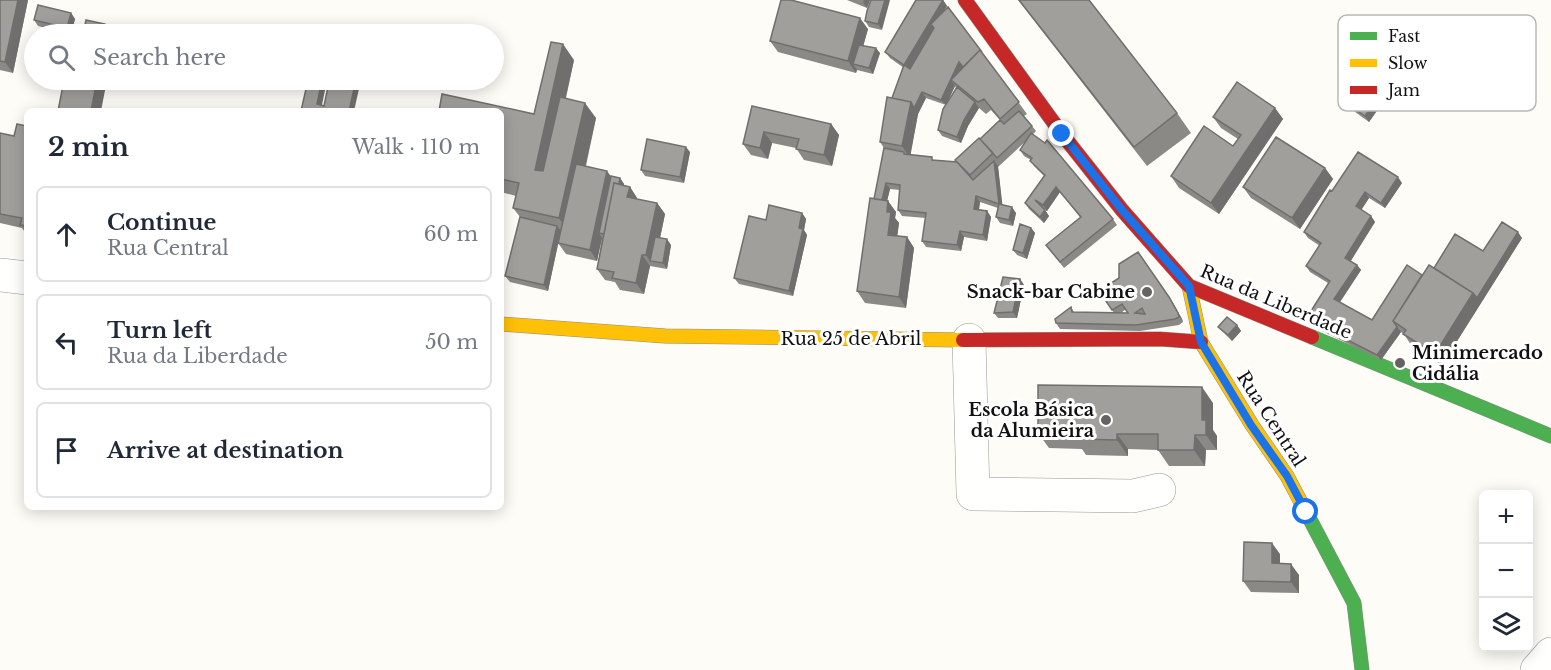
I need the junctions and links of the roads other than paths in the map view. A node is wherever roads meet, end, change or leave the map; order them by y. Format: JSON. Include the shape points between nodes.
{"nodes":[{"id":1,"x":965,"y":0,"type":"edge"},
{"id":2,"x":0,"y":275,"type":"edge"},
{"id":3,"x":24,"y":278,"type":"edge"},
{"id":4,"x":1189,"y":286,"type":"junction"},
{"id":5,"x":504,"y":324,"type":"edge"},
{"id":6,"x":969,"y":340,"type":"junction"},
{"id":7,"x":1201,"y":342,"type":"junction"},
{"id":8,"x":1551,"y":436,"type":"edge"},
{"id":9,"x":1159,"y":490,"type":"dead end"},
{"id":10,"x":1551,"y":654,"type":"edge"},
{"id":11,"x":1362,"y":670,"type":"edge"},
{"id":12,"x":1537,"y":670,"type":"edge"}],
"edges":[{"from":1,"to":4,"type":"street","name":"Rua da Liberdade","via":[[1062,134]]},
{"from":2,"to":3,"type":"street"},
{"from":4,"to":7,"type":"street","name":"Rua Central"},
{"from":4,"to":8,"type":"street","name":"Rua da Liberdade"},
{"from":5,"to":6,"type":"street","name":"Rua 25 de Abril","via":[[665,336]]},
{"from":6,"to":7,"type":"street","name":"Rua 25 de Abril"},
{"from":6,"to":9,"type":"street","via":[[973,494],[1133,496]]},
{"from":7,"to":11,"type":"street","name":"Rua Central","via":[[1287,476],[1354,603]]},
{"from":10,"to":12,"type":"street"}]}
